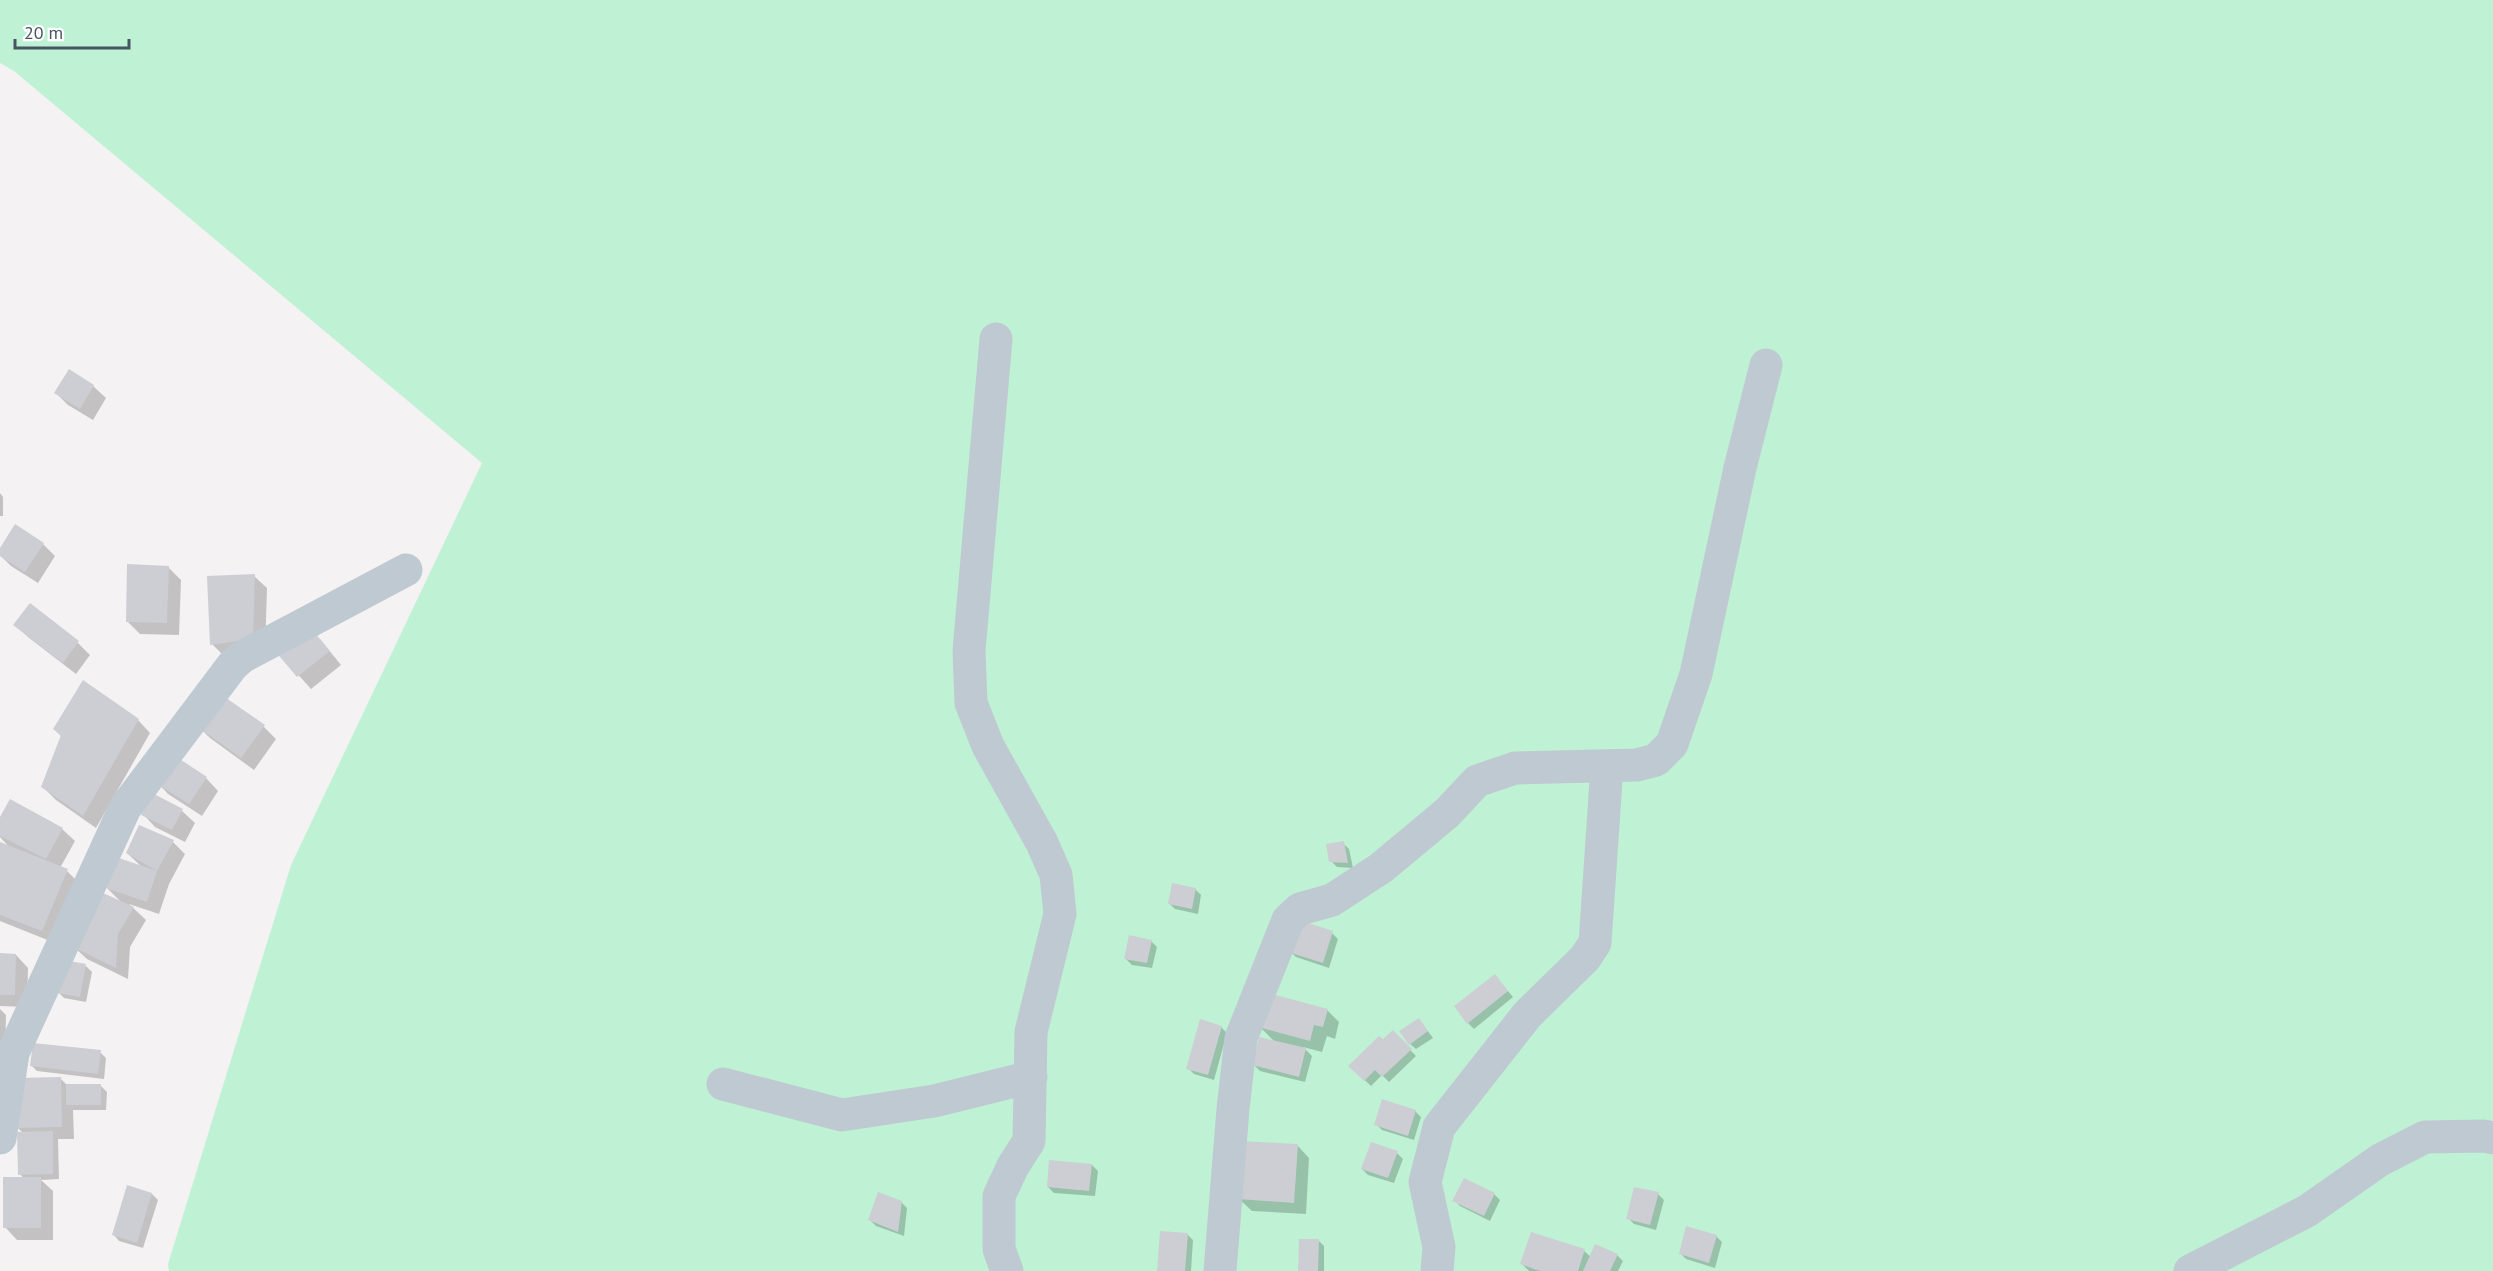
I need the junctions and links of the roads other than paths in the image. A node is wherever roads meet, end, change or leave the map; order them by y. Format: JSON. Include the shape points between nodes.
{"nodes":[{"id":1,"x":996,"y":339,"type":"dead end"},
{"id":2,"x":1766,"y":365,"type":"dead end"},
{"id":3,"x":406,"y":570,"type":"dead end"},
{"id":4,"x":1607,"y":766,"type":"junction"},
{"id":5,"x":6,"y":1053,"type":"edge"},
{"id":6,"x":1031,"y":1077,"type":"junction"},
{"id":7,"x":723,"y":1084,"type":"dead end"},
{"id":8,"x":0,"y":1138,"type":"edge"},
{"id":9,"x":2493,"y":1138,"type":"edge"},
{"id":10,"x":1007,"y":1271,"type":"edge"},
{"id":11,"x":1220,"y":1271,"type":"edge"},
{"id":12,"x":1437,"y":1271,"type":"edge"},
{"id":13,"x":2190,"y":1271,"type":"edge"}],
"edges":[{"from":1,"to":6,"type":"street","via":[[969,651],[971,703],[988,746],[1056,874],[1060,914],[1031,1032]]},
{"from":2,"to":4,"type":"street","via":[[1696,674],[1672,744],[1656,760]]},
{"from":3,"to":5,"type":"street","via":[[242,657],[232,666],[125,808]]},
{"from":4,"to":11,"type":"street","via":[[1515,768],[1477,781],[1447,813],[1381,868],[1332,900],[1300,909],[1288,920],[1241,1038]]},
{"from":4,"to":12,"type":"street","via":[[1594,943],[1585,958],[1527,1016],[1438,1127],[1425,1182],[1438,1247]]},
{"from":5,"to":8,"type":"street"},
{"from":6,"to":7,"type":"street","via":[[934,1101],[842,1115]]},
{"from":6,"to":10,"type":"street","via":[[1029,1141],[999,1196],[999,1249]]},
{"from":9,"to":13,"type":"street","via":[[2425,1137],[2380,1160],[2307,1211]]}]}
